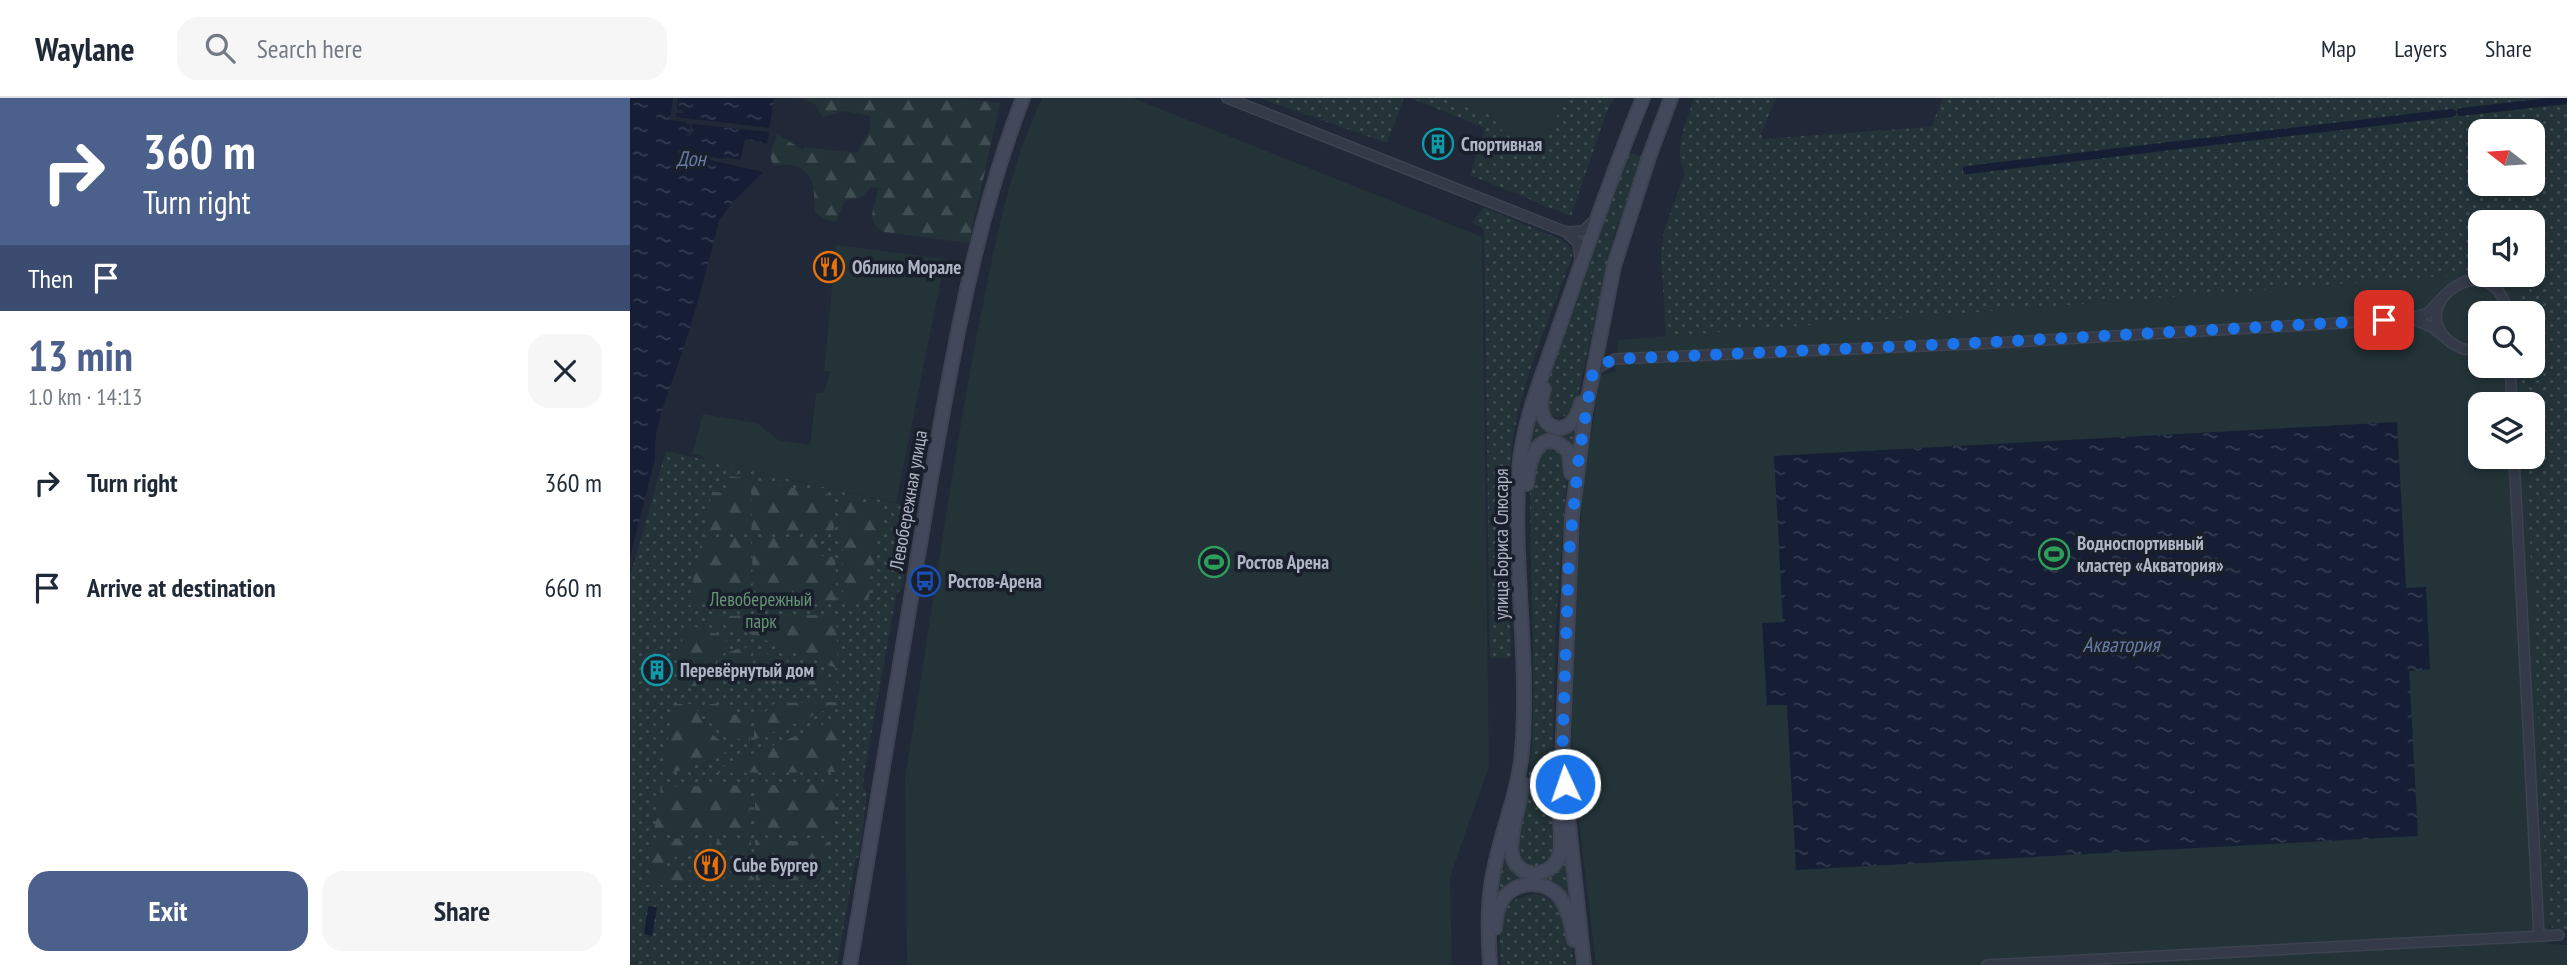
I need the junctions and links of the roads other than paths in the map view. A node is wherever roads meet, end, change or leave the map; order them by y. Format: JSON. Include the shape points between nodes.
{"nodes":[{"id":1,"x":1023,"y":98,"type":"edge"},
{"id":2,"x":1227,"y":98,"type":"edge"},
{"id":3,"x":1643,"y":98,"type":"edge"},
{"id":4,"x":1671,"y":98,"type":"edge"},
{"id":5,"x":1597,"y":219,"type":"junction"},
{"id":6,"x":1566,"y":232,"type":"junction"},
{"id":7,"x":1578,"y":274,"type":"junction"},
{"id":8,"x":2443,"y":297,"type":"junction"},
{"id":9,"x":2505,"y":301,"type":"edge"},
{"id":10,"x":2410,"y":319,"type":"junction"},
{"id":11,"x":1599,"y":337,"type":"junction"},
{"id":12,"x":2445,"y":338,"type":"junction"},
{"id":13,"x":1552,"y":349,"type":"junction"},
{"id":14,"x":2468,"y":349,"type":"edge"},
{"id":15,"x":1615,"y":359,"type":"junction"},
{"id":16,"x":1593,"y":371,"type":"junction"},
{"id":17,"x":2508,"y":378,"type":"edge"},
{"id":18,"x":2510,"y":378,"type":"edge"},
{"id":19,"x":2510,"y":384,"type":"junction"},
{"id":20,"x":2511,"y":392,"type":"edge"},
{"id":21,"x":2515,"y":469,"type":"edge"},
{"id":22,"x":1572,"y":517,"type":"junction"},
{"id":23,"x":1517,"y":530,"type":"junction"},
{"id":24,"x":1522,"y":751,"type":"junction"},
{"id":25,"x":1562,"y":760,"type":"junction"},
{"id":26,"x":2558,"y":935,"type":"dead end"},
{"id":27,"x":2539,"y":936,"type":"junction"},
{"id":28,"x":1583,"y":964,"type":"edge"},
{"id":29,"x":852,"y":965,"type":"edge"},
{"id":30,"x":1490,"y":965,"type":"edge"},
{"id":31,"x":1496,"y":965,"type":"edge"},
{"id":32,"x":1987,"y":965,"type":"edge"}],
"edges":[{"from":1,"to":29,"type":"main road","name":"Левобережная улица","via":[[975,250],[952,361]]},
{"from":2,"to":6,"type":"street"},
{"from":3,"to":5,"type":"main road","name":"улица Бориса Слюсаря"},
{"from":4,"to":11,"type":"main road","via":[[1614,266]]},
{"from":5,"to":6,"type":"street","via":[[1583,231]]},
{"from":5,"to":7,"type":"main road","name":"улица Бориса Слюсаря"},
{"from":6,"to":7,"type":"street","via":[[1578,243]]},
{"from":7,"to":13,"type":"main road","name":"улица Бориса Слюсаря"},
{"from":8,"to":9,"type":"street","via":[[2451,288],[2474,280],[2487,283]]},
{"from":8,"to":10,"type":"street","via":[[2428,313]]},
{"from":8,"to":12,"type":"street","via":[[2437,318]]},
{"from":10,"to":12,"type":"street"},
{"from":10,"to":15,"type":"street"},
{"from":11,"to":15,"type":"street"},
{"from":11,"to":16,"type":"main road"},
{"from":12,"to":14,"type":"street"},
{"from":13,"to":16,"type":"main road","via":[[1554,359],[1540,404],[1543,419],[1553,427],[1567,427],[1577,416],[1587,373]]},
{"from":13,"to":23,"type":"main road","name":"улица Бориса Слюсаря","via":[[1523,441]]},
{"from":15,"to":16,"type":"street"},
{"from":16,"to":22,"type":"main road"},
{"from":17,"to":19,"type":"street"},
{"from":18,"to":19,"type":"street"},
{"from":19,"to":20,"type":"street"},
{"from":21,"to":27,"type":"street"},
{"from":22,"to":23,"type":"main road","via":[[1568,509],[1569,452],[1556,443],[1543,443],[1530,459],[1525,522]]},
{"from":22,"to":25,"type":"main road"},
{"from":23,"to":24,"type":"main road","name":"улица Бориса Слюсаря"},
{"from":24,"to":25,"type":"main road","via":[[1522,792],[1511,854],[1513,862],[1526,872],[1542,873],[1553,867],[1561,854],[1557,797]]},
{"from":24,"to":30,"type":"main road","name":"улица Бориса Слюсаря","via":[[1490,889]]},
{"from":25,"to":28,"type":"main road"},
{"from":26,"to":27,"type":"street"},
{"from":27,"to":32,"type":"street"},
{"from":28,"to":31,"type":"main road","via":[[1560,898],[1535,883],[1515,888],[1500,902]]}]}
